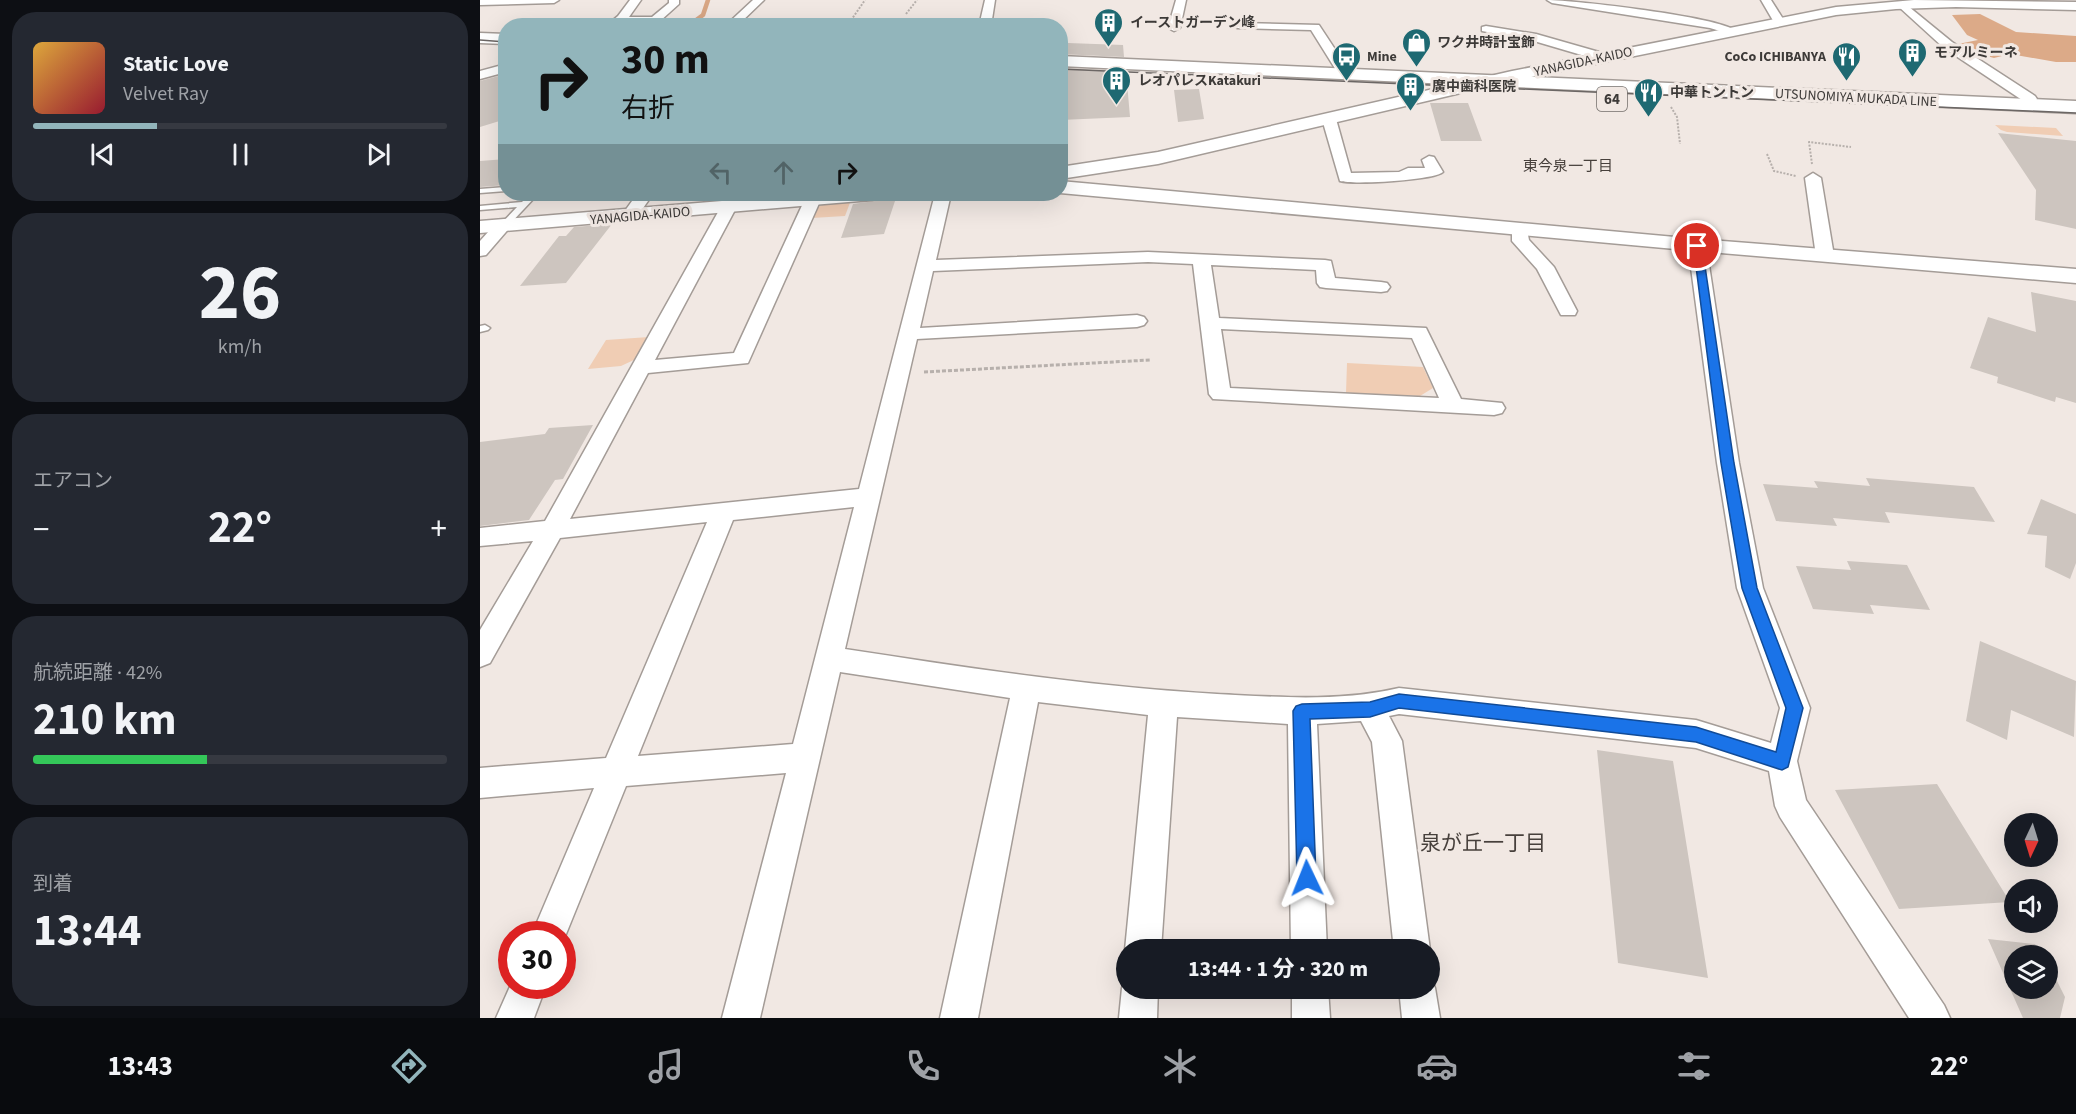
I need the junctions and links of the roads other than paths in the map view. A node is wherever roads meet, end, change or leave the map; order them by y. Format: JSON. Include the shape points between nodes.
{"nodes":[{"id":1,"x":554,"y":0,"type":"edge"},
{"id":2,"x":636,"y":0,"type":"edge"},
{"id":3,"x":674,"y":0,"type":"edge"},
{"id":4,"x":759,"y":0,"type":"edge"},
{"id":5,"x":990,"y":0,"type":"edge"},
{"id":6,"x":1181,"y":0,"type":"edge"},
{"id":7,"x":1552,"y":0,"type":"edge"},
{"id":8,"x":1766,"y":0,"type":"edge"},
{"id":9,"x":2002,"y":1,"type":"edge"},
{"id":10,"x":480,"y":2,"type":"edge"},
{"id":11,"x":1903,"y":5,"type":"junction"},
{"id":12,"x":2076,"y":6,"type":"edge"},
{"id":13,"x":620,"y":18,"type":"edge"},
{"id":14,"x":657,"y":18,"type":"edge"},
{"id":15,"x":739,"y":18,"type":"edge"},
{"id":16,"x":987,"y":18,"type":"edge"},
{"id":17,"x":1779,"y":22,"type":"junction"},
{"id":18,"x":1240,"y":26,"type":"dead end"},
{"id":19,"x":1174,"y":28,"type":"dead end"},
{"id":20,"x":1486,"y":29,"type":"dead end"},
{"id":21,"x":1730,"y":31,"type":"junction"},
{"id":22,"x":480,"y":38,"type":"edge"},
{"id":23,"x":498,"y":39,"type":"edge"},
{"id":24,"x":480,"y":48,"type":"edge"},
{"id":25,"x":498,"y":49,"type":"edge"},
{"id":26,"x":1602,"y":57,"type":"junction"},
{"id":27,"x":1068,"y":61,"type":"edge"},
{"id":28,"x":498,"y":70,"type":"edge"},
{"id":29,"x":480,"y":75,"type":"edge"},
{"id":30,"x":1068,"y":75,"type":"edge"},
{"id":31,"x":1346,"y":75,"type":"junction"},
{"id":32,"x":1489,"y":81,"type":"junction"},
{"id":33,"x":1437,"y":93,"type":"junction"},
{"id":34,"x":2076,"y":101,"type":"edge"},
{"id":35,"x":1786,"y":105,"type":"junction"},
{"id":36,"x":2036,"y":107,"type":"junction"},
{"id":37,"x":2076,"y":107,"type":"edge"},
{"id":38,"x":2076,"y":117,"type":"edge"},
{"id":39,"x":1329,"y":119,"type":"junction"},
{"id":40,"x":2076,"y":123,"type":"edge"},
{"id":41,"x":1429,"y":160,"type":"dead end"},
{"id":42,"x":1068,"y":172,"type":"edge"},
{"id":43,"x":1813,"y":178,"type":"road end"},
{"id":44,"x":1068,"y":188,"type":"edge"},
{"id":45,"x":498,"y":190,"type":"edge"},
{"id":46,"x":480,"y":191,"type":"edge"},
{"id":47,"x":527,"y":201,"type":"edge"},
{"id":48,"x":640,"y":201,"type":"edge"},
{"id":49,"x":802,"y":201,"type":"edge"},
{"id":50,"x":813,"y":201,"type":"edge"},
{"id":51,"x":941,"y":201,"type":"edge"},
{"id":52,"x":524,"y":204,"type":"junction"},
{"id":53,"x":480,"y":208,"type":"edge"},
{"id":54,"x":728,"y":208,"type":"junction"},
{"id":55,"x":630,"y":216,"type":"junction"},
{"id":56,"x":504,"y":225,"type":"junction"},
{"id":57,"x":480,"y":227,"type":"edge"},
{"id":58,"x":1520,"y":229,"type":"junction"},
{"id":59,"x":1697,"y":246,"type":"junction"},
{"id":60,"x":480,"y":251,"type":"edge"},
{"id":61,"x":1825,"y":256,"type":"junction"},
{"id":62,"x":1201,"y":259,"type":"junction"},
{"id":63,"x":925,"y":266,"type":"junction"},
{"id":64,"x":2076,"y":276,"type":"edge"},
{"id":65,"x":1381,"y":287,"type":"dead end"},
{"id":66,"x":1568,"y":311,"type":"dead end"},
{"id":67,"x":1137,"y":321,"type":"dead end"},
{"id":68,"x":1210,"y":323,"type":"junction"},
{"id":69,"x":909,"y":334,"type":"junction"},
{"id":70,"x":642,"y":367,"type":"junction"},
{"id":71,"x":1454,"y":405,"type":"junction"},
{"id":72,"x":1494,"y":408,"type":"dead end"},
{"id":73,"x":869,"y":497,"type":"junction"},
{"id":74,"x":724,"y":512,"type":"junction"},
{"id":75,"x":552,"y":530,"type":"junction"},
{"id":76,"x":480,"y":537,"type":"edge"},
{"id":77,"x":480,"y":655,"type":"edge"},
{"id":78,"x":830,"y":659,"type":"junction"},
{"id":79,"x":1026,"y":688,"type":"junction"},
{"id":80,"x":1163,"y":705,"type":"junction"},
{"id":81,"x":1370,"y":709,"type":"junction"},
{"id":82,"x":1302,"y":711,"type":"junction"},
{"id":83,"x":806,"y":757,"type":"junction"},
{"id":84,"x":1782,"y":762,"type":"junction"},
{"id":85,"x":615,"y":772,"type":"junction"},
{"id":86,"x":480,"y":783,"type":"edge"},
{"id":87,"x":554,"y":921,"type":"edge"},
{"id":88,"x":1144,"y":939,"type":"edge"},
{"id":89,"x":1309,"y":939,"type":"edge"},
{"id":90,"x":1411,"y":939,"type":"edge"},
{"id":91,"x":523,"y":999,"type":"edge"},
{"id":92,"x":1139,"y":999,"type":"edge"},
{"id":93,"x":1310,"y":999,"type":"edge"},
{"id":94,"x":1418,"y":999,"type":"edge"},
{"id":95,"x":515,"y":1018,"type":"edge"},
{"id":96,"x":741,"y":1018,"type":"edge"},
{"id":97,"x":959,"y":1018,"type":"edge"},
{"id":98,"x":1138,"y":1018,"type":"edge"},
{"id":99,"x":1311,"y":1018,"type":"edge"},
{"id":100,"x":1421,"y":1018,"type":"edge"},
{"id":101,"x":1930,"y":1018,"type":"edge"}],
"edges":[{"from":1,"to":10,"type":"street"},
{"from":2,"to":13,"type":"street"},
{"from":3,"to":14,"type":"street"},
{"from":4,"to":15,"type":"street"},
{"from":5,"to":16,"type":"street"},
{"from":6,"to":19,"type":"street"},
{"from":7,"to":21,"type":"street"},
{"from":8,"to":17,"type":"street"},
{"from":9,"to":11,"type":"street","name":"YANAGIDA-KAIDO"},
{"from":9,"to":12,"type":"street","name":"YANAGIDA-KAIDO"},
{"from":11,"to":17,"type":"street","name":"YANAGIDA-KAIDO"},
{"from":11,"to":36,"type":"street","via":[[1948,45]]},
{"from":17,"to":21,"type":"street","name":"YANAGIDA-KAIDO"},
{"from":18,"to":31,"type":"street","via":[[1315,27]]},
{"from":20,"to":26,"type":"street"},
{"from":21,"to":26,"type":"street","name":"YANAGIDA-KAIDO"},
{"from":22,"to":23,"type":"main road"},
{"from":24,"to":25,"type":"main road"},
{"from":26,"to":32,"type":"street","name":"YANAGIDA-KAIDO"},
{"from":27,"to":31,"type":"main road","name":"UTSUNOMIYA MUKADA LINE","number":"64"},
{"from":28,"to":29,"type":"street"},
{"from":30,"to":33,"type":"main road","name":"UTSUNOMIYA MUKADA LINE","number":"64"},
{"from":31,"to":32,"type":"main road","name":"UTSUNOMIYA MUKADA LINE","number":"64"},
{"from":32,"to":33,"type":"street","name":"YANAGIDA-KAIDO"},
{"from":32,"to":36,"type":"main road","name":"UTSUNOMIYA MUKADA LINE","number":"64"},
{"from":33,"to":35,"type":"main road","name":"UTSUNOMIYA MUKADA LINE","number":"64"},
{"from":33,"to":39,"type":"street","name":"YANAGIDA-KAIDO"},
{"from":34,"to":36,"type":"main road"},
{"from":35,"to":36,"type":"main road","name":"UTSUNOMIYA MUKADA LINE","number":"64"},
{"from":35,"to":40,"type":"main road","via":[[1817,112]]},
{"from":36,"to":37,"type":"main road","name":"UTSUNOMIYA MUKADA LINE","number":"64"},
{"from":36,"to":38,"type":"main road","name":"UTSUNOMIYA MUKADA LINE","number":"64"},
{"from":39,"to":41,"type":"street","via":[[1345,178],[1435,172]]},
{"from":39,"to":42,"type":"street","name":"YANAGIDA-KAIDO","via":[[1158,158]]},
{"from":43,"to":61,"type":"street"},
{"from":44,"to":58,"type":"street"},
{"from":45,"to":46,"type":"lane"},
{"from":47,"to":52,"type":"lane"},
{"from":48,"to":55,"type":"street"},
{"from":49,"to":54,"type":"street","name":"YANAGIDA-KAIDO"},
{"from":50,"to":70,"type":"street","via":[[741,359]]},
{"from":51,"to":63,"type":"street"},
{"from":52,"to":53,"type":"lane"},
{"from":52,"to":56,"type":"lane"},
{"from":54,"to":55,"type":"street","name":"YANAGIDA-KAIDO"},
{"from":54,"to":70,"type":"street"},
{"from":55,"to":56,"type":"street","name":"YANAGIDA-KAIDO"},
{"from":56,"to":57,"type":"street","name":"YANAGIDA-KAIDO"},
{"from":56,"to":60,"type":"street"},
{"from":58,"to":59,"type":"street"},
{"from":58,"to":66,"type":"street","via":[[1521,241],[1545,267]]},
{"from":59,"to":61,"type":"street"},
{"from":59,"to":84,"type":"street","via":[[1750,588],[1795,708]]},
{"from":61,"to":64,"type":"street"},
{"from":62,"to":63,"type":"street","via":[[1148,257]]},
{"from":62,"to":65,"type":"street","via":[[1325,265],[1326,284]]},
{"from":62,"to":68,"type":"street"},
{"from":63,"to":69,"type":"street"},
{"from":67,"to":69,"type":"street"},
{"from":68,"to":71,"type":"street","via":[[1419,332]]},
{"from":68,"to":71,"type":"street","via":[[1220,394]]},
{"from":69,"to":73,"type":"street"},
{"from":70,"to":75,"type":"street"},
{"from":71,"to":72,"type":"street"},
{"from":73,"to":74,"type":"street"},
{"from":73,"to":78,"type":"street"},
{"from":74,"to":75,"type":"street"},
{"from":74,"to":85,"type":"street"},
{"from":75,"to":76,"type":"street"},
{"from":75,"to":77,"type":"street"},
{"from":78,"to":79,"type":"street"},
{"from":78,"to":83,"type":"street"},
{"from":79,"to":80,"type":"street"},
{"from":79,"to":97,"type":"street"},
{"from":80,"to":82,"type":"street"},
{"from":80,"to":88,"type":"street"},
{"from":81,"to":82,"type":"street"},
{"from":81,"to":84,"type":"street","via":[[1399,701],[1696,734]]},
{"from":81,"to":90,"type":"street","via":[[1387,741]]},
{"from":82,"to":89,"type":"street"},
{"from":83,"to":85,"type":"street"},
{"from":83,"to":96,"type":"street"},
{"from":84,"to":101,"type":"street","via":[[1791,806]]},
{"from":85,"to":86,"type":"street"},
{"from":85,"to":87,"type":"street"},
{"from":91,"to":95,"type":"street"},
{"from":92,"to":98,"type":"street"},
{"from":93,"to":99,"type":"street"},
{"from":94,"to":100,"type":"street"}]}
